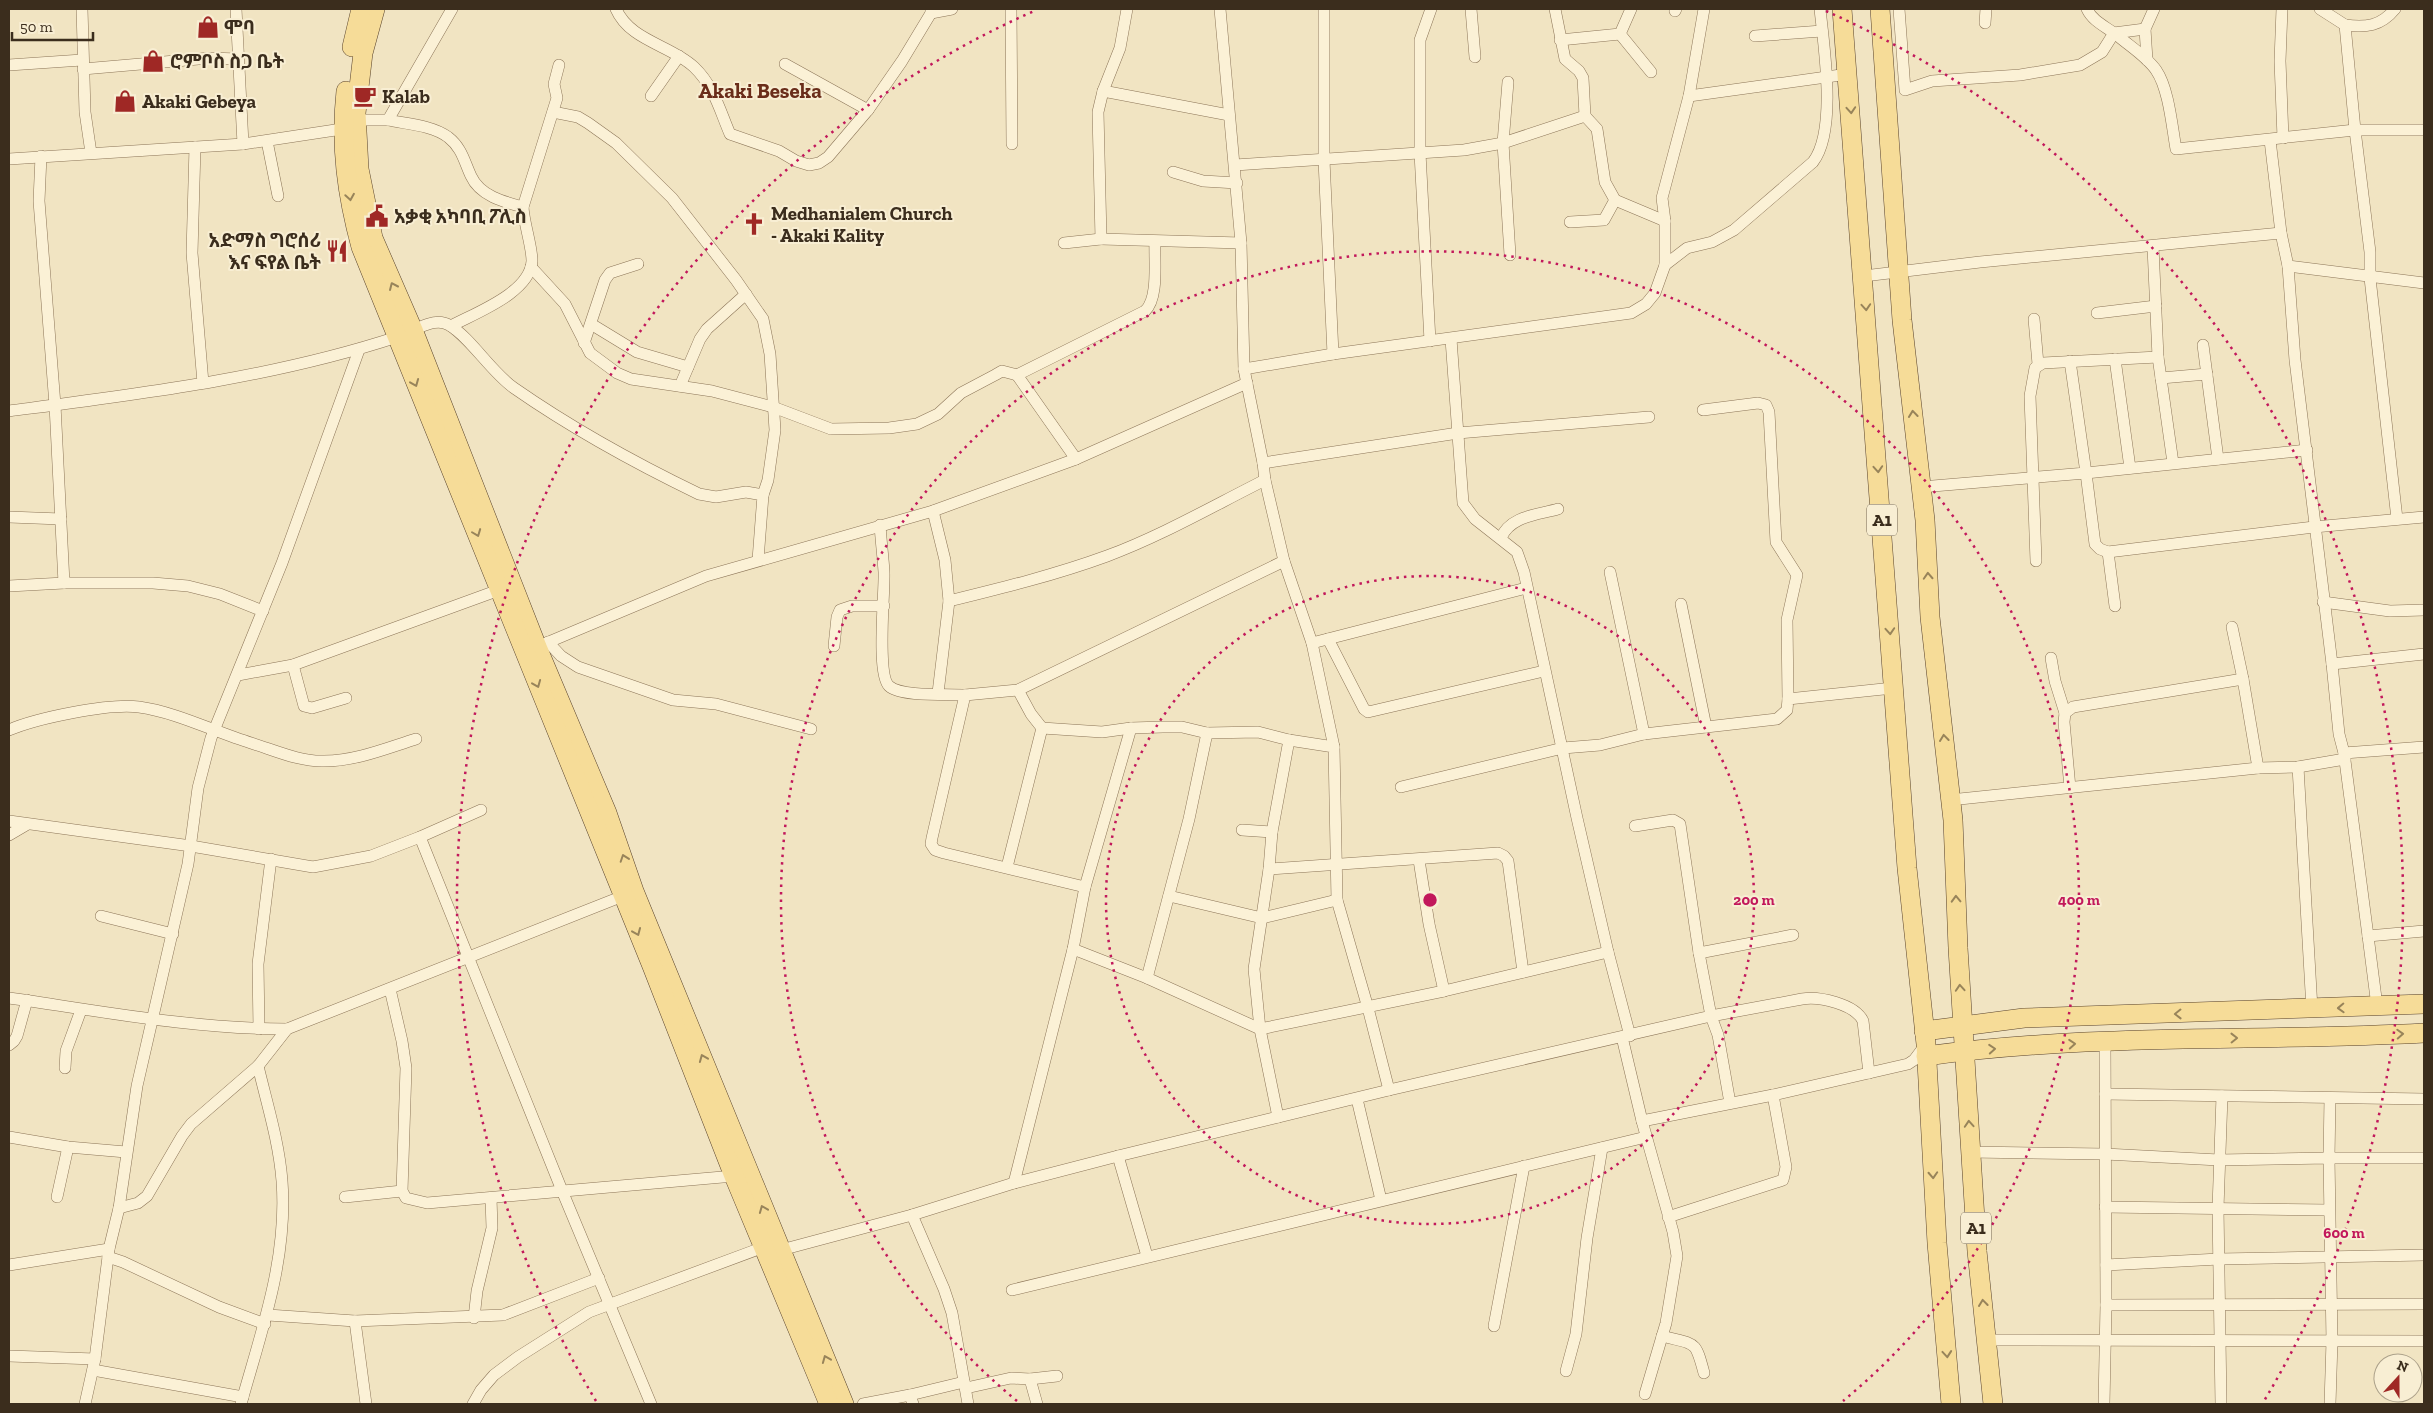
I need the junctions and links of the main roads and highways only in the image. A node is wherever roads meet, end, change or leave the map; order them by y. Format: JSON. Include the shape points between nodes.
{"nodes":[{"id":1,"x":361,"y":9,"type":"edge"},
{"id":2,"x":375,"y":9,"type":"edge"},
{"id":3,"x":1842,"y":9,"type":"edge"},
{"id":4,"x":1880,"y":9,"type":"edge"},
{"id":5,"x":349,"y":124,"type":"junction"},
{"id":6,"x":405,"y":334,"type":"junction"},
{"id":7,"x":536,"y":647,"type":"junction"},
{"id":8,"x":2424,"y":1004,"type":"edge"},
{"id":9,"x":1963,"y":1027,"type":"junction"},
{"id":10,"x":2424,"y":1033,"type":"edge"},
{"id":11,"x":1925,"y":1044,"type":"junction"},
{"id":12,"x":1964,"y":1051,"type":"junction"},
{"id":13,"x":772,"y":1248,"type":"junction"},
{"id":14,"x":829,"y":1404,"type":"edge"},
{"id":15,"x":844,"y":1404,"type":"edge"},
{"id":16,"x":1951,"y":1404,"type":"edge"},
{"id":17,"x":1993,"y":1404,"type":"edge"}],
"edges":[{"from":1,"to":5,"type":"main road","via":[[351,49]]},
{"from":2,"to":5,"type":"main road"},
{"from":3,"to":11,"type":"main road","number":"A1","one_way":true,"via":[[1907,868]]},
{"from":9,"to":4,"type":"main road","number":"A1","one_way":true,"via":[[1950,800],[1902,320]]},
{"from":5,"to":6,"type":"main road","via":[[347,179],[361,248]]},
{"from":6,"to":7,"type":"main road"},
{"from":6,"to":7,"type":"main road","one_way":true,"via":[[499,590]]},
{"from":13,"to":7,"type":"main road","one_way":true,"via":[[607,813]]},
{"from":7,"to":13,"type":"main road","one_way":true,"via":[[623,896],[734,1176]]},
{"from":8,"to":9,"type":"main road","one_way":true,"via":[[2024,1018]]},
{"from":9,"to":11,"type":"main road"},
{"from":9,"to":12,"type":"main road","number":"A1"},
{"from":12,"to":10,"type":"main road","one_way":true,"via":[[2105,1042]]},
{"from":11,"to":12,"type":"main road"},
{"from":11,"to":16,"type":"main road","number":"A1","one_way":true},
{"from":17,"to":12,"type":"main road","number":"A1","one_way":true,"via":[[1977,1251]]},
{"from":13,"to":14,"type":"main road"},
{"from":15,"to":13,"type":"main road","one_way":true}]}
